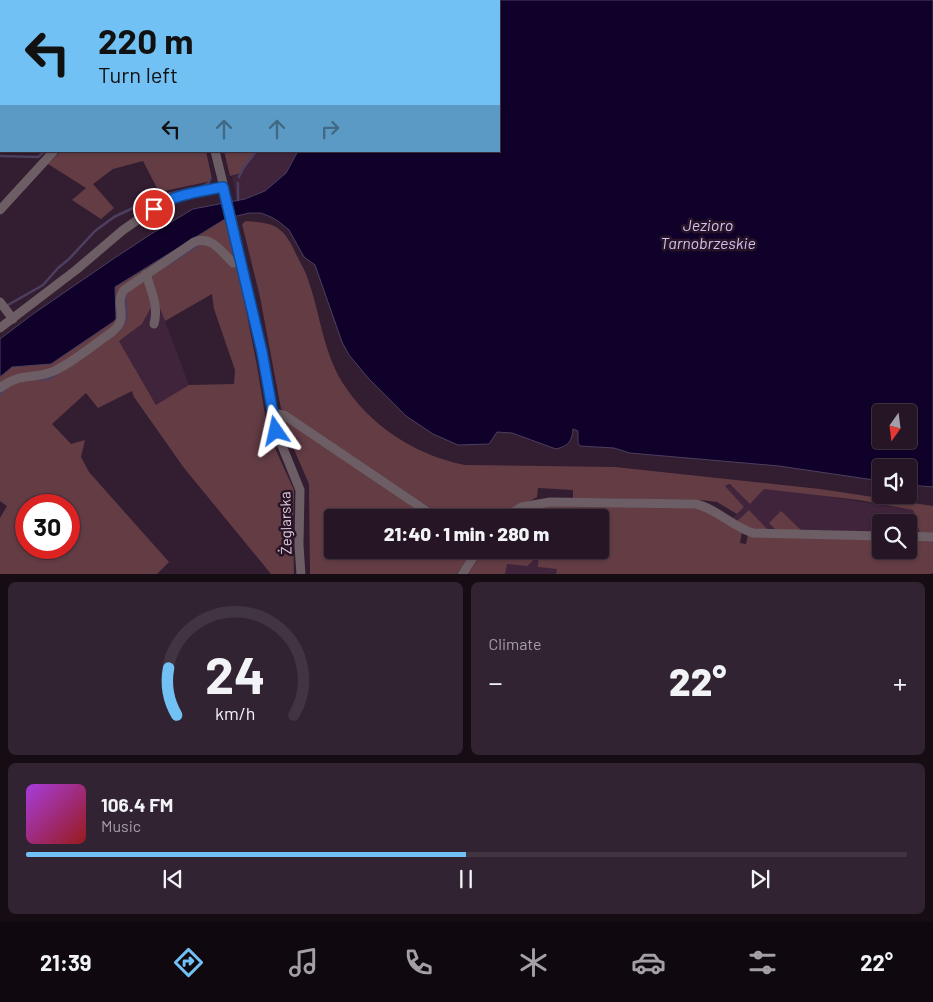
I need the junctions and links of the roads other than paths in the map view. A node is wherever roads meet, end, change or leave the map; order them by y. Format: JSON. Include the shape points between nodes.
{"nodes":[{"id":1,"x":53,"y":152,"type":"edge"},
{"id":2,"x":215,"y":152,"type":"edge"},
{"id":3,"x":224,"y":191,"type":"junction"},
{"id":4,"x":0,"y":210,"type":"edge"},
{"id":5,"x":241,"y":263,"type":"junction"},
{"id":6,"x":146,"y":274,"type":"junction"},
{"id":7,"x":0,"y":302,"type":"edge"},
{"id":8,"x":13,"y":319,"type":"junction"},
{"id":9,"x":154,"y":324,"type":"dead end"},
{"id":10,"x":0,"y":328,"type":"edge"},
{"id":11,"x":0,"y":388,"type":"edge"},
{"id":12,"x":272,"y":414,"type":"junction"},
{"id":13,"x":424,"y":509,"type":"edge"},
{"id":14,"x":517,"y":509,"type":"edge"},
{"id":15,"x":872,"y":536,"type":"edge"},
{"id":16,"x":917,"y":536,"type":"edge"},
{"id":17,"x":933,"y":537,"type":"edge"},
{"id":18,"x":472,"y":559,"type":"edge"},
{"id":19,"x":301,"y":574,"type":"edge"},
{"id":20,"x":462,"y":574,"type":"edge"}],
"edges":[{"from":1,"to":4,"type":"street"},
{"from":2,"to":3,"type":"street","name":"Żeglarska"},
{"from":3,"to":5,"type":"street","name":"Żeglarska"},
{"from":3,"to":8,"type":"street","via":[[195,192],[162,203],[123,230]]},
{"from":5,"to":6,"type":"street","via":[[233,263],[212,243],[202,239]]},
{"from":5,"to":12,"type":"street","name":"Żeglarska","via":[[262,352]]},
{"from":6,"to":9,"type":"street","via":[[157,310]]},
{"from":6,"to":11,"type":"street","via":[[122,293],[122,320],[112,332],[56,370],[12,379]]},
{"from":7,"to":8,"type":"street"},
{"from":8,"to":10,"type":"street"},
{"from":12,"to":13,"type":"street","via":[[284,415]]},
{"from":12,"to":19,"type":"street","name":"Żeglarska","via":[[300,490]]},
{"from":14,"to":15,"type":"street","via":[[550,502],[696,504],[741,529],[760,534]]},
{"from":16,"to":17,"type":"street"},
{"from":18,"to":20,"type":"street"}]}
